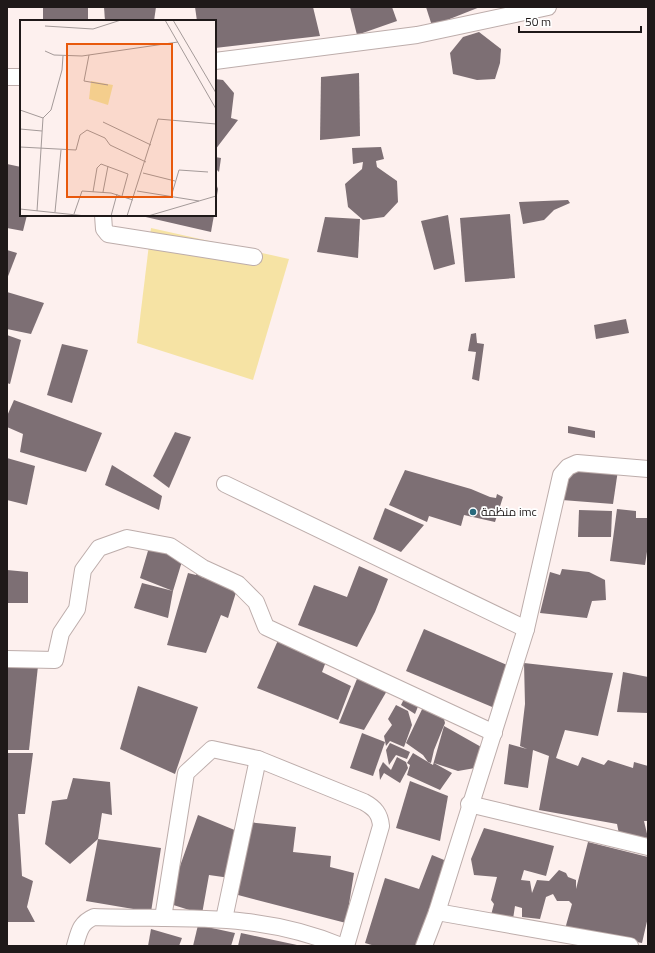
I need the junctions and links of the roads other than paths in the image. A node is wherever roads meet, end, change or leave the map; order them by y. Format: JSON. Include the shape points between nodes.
{"nodes":[{"id":1,"x":548,"y":7,"type":"edge"},
{"id":2,"x":216,"y":60,"type":"edge"},
{"id":3,"x":7,"y":77,"type":"edge"},
{"id":4,"x":20,"y":77,"type":"edge"},
{"id":5,"x":103,"y":216,"type":"edge"},
{"id":6,"x":254,"y":258,"type":"dead end"},
{"id":7,"x":648,"y":470,"type":"edge"},
{"id":8,"x":226,"y":484,"type":"dead end"},
{"id":9,"x":526,"y":629,"type":"junction"},
{"id":10,"x":7,"y":659,"type":"edge"},
{"id":11,"x":494,"y":733,"type":"junction"},
{"id":12,"x":258,"y":759,"type":"junction"},
{"id":13,"x":469,"y":804,"type":"junction"},
{"id":14,"x":648,"y":847,"type":"edge"},
{"id":15,"x":437,"y":912,"type":"junction"},
{"id":16,"x":163,"y":918,"type":"junction"},
{"id":17,"x":224,"y":919,"type":"junction"},
{"id":18,"x":313,"y":940,"type":"edge"},
{"id":19,"x":75,"y":946,"type":"edge"},
{"id":20,"x":341,"y":946,"type":"edge"},
{"id":21,"x":346,"y":946,"type":"edge"},
{"id":22,"x":424,"y":946,"type":"edge"},
{"id":23,"x":630,"y":946,"type":"edge"}],
"edges":[{"from":1,"to":2,"type":"street","via":[[417,35]]},
{"from":3,"to":4,"type":"street"},
{"from":5,"to":6,"type":"street","via":[[104,229],[108,234]]},
{"from":7,"to":9,"type":"street","via":[[577,463],[561,474]]},
{"from":8,"to":9,"type":"street"},
{"from":9,"to":11,"type":"street"},
{"from":10,"to":11,"type":"street","via":[[55,660],[61,633],[77,609],[83,570],[99,548],[127,538],[170,546],[203,568],[238,584],[256,602],[266,627]]},
{"from":11,"to":13,"type":"street"},
{"from":12,"to":16,"type":"street","via":[[212,749],[186,773]]},
{"from":12,"to":17,"type":"street"},
{"from":12,"to":21,"type":"street","via":[[371,806],[380,818],[380,826]]},
{"from":13,"to":14,"type":"street"},
{"from":13,"to":15,"type":"street"},
{"from":15,"to":22,"type":"street"},
{"from":15,"to":23,"type":"street"},
{"from":16,"to":17,"type":"street"},
{"from":16,"to":19,"type":"street","via":[[94,917],[86,920],[80,927]]},
{"from":17,"to":18,"type":"street","via":[[274,925]]},
{"from":18,"to":20,"type":"street"}]}
